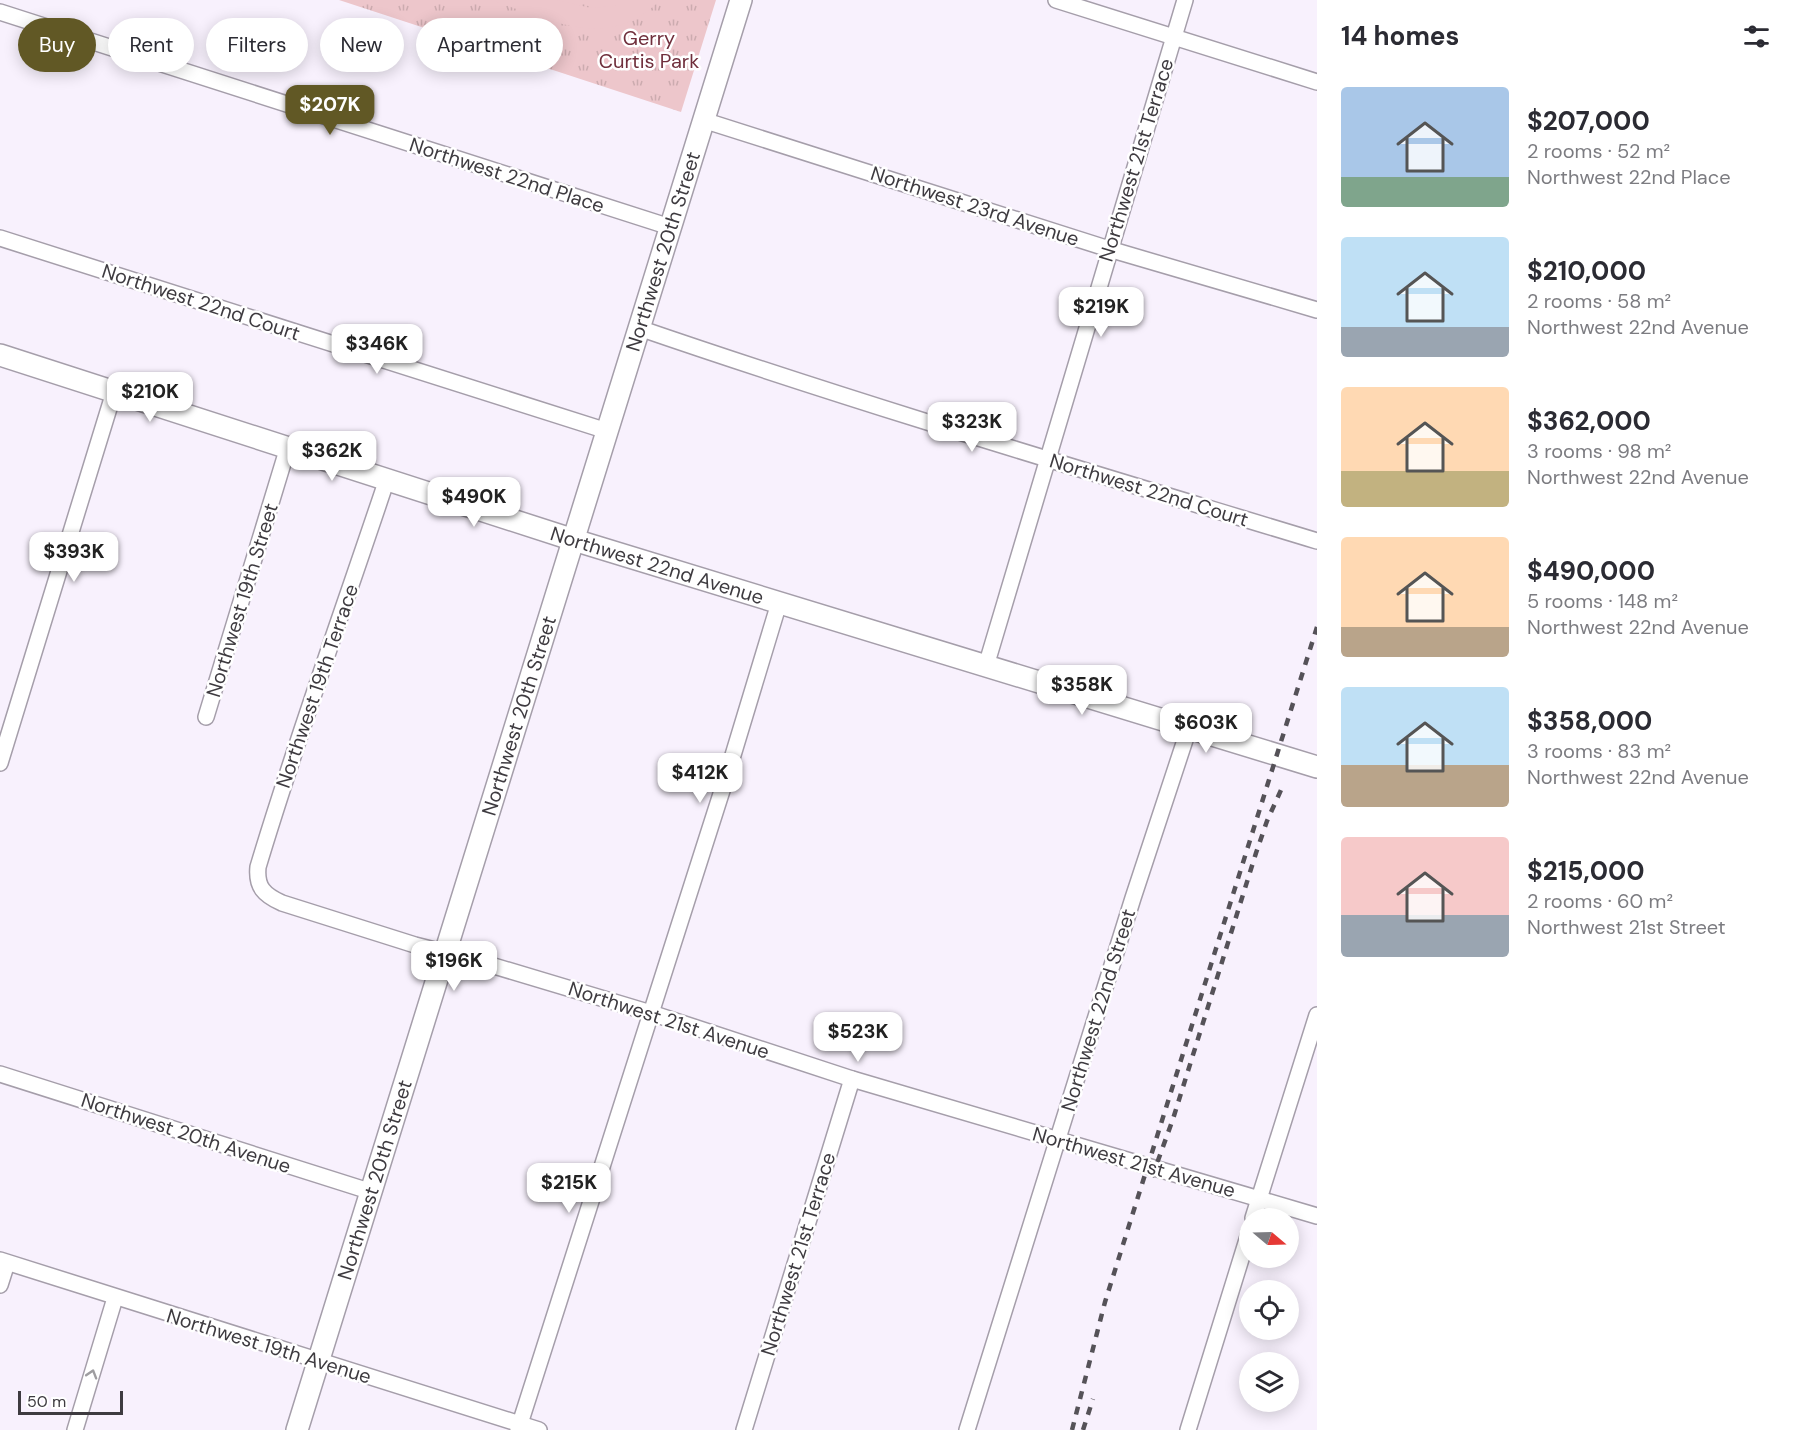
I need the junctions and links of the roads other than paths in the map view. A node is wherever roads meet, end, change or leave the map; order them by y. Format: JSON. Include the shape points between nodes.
{"nodes":[{"id":1,"x":741,"y":0,"type":"edge"},
{"id":2,"x":1056,"y":0,"type":"edge"},
{"id":3,"x":1185,"y":0,"type":"edge"},
{"id":4,"x":0,"y":12,"type":"edge"},
{"id":5,"x":1174,"y":36,"type":"junction"},
{"id":6,"x":1317,"y":82,"type":"edge"},
{"id":7,"x":703,"y":120,"type":"junction"},
{"id":8,"x":670,"y":227,"type":"junction"},
{"id":9,"x":0,"y":238,"type":"edge"},
{"id":10,"x":1109,"y":249,"type":"junction"},
{"id":11,"x":1317,"y":310,"type":"edge"},
{"id":12,"x":639,"y":328,"type":"junction"},
{"id":13,"x":0,"y":355,"type":"edge"},
{"id":14,"x":30,"y":364,"type":"junction"},
{"id":15,"x":0,"y":365,"type":"edge"},
{"id":16,"x":114,"y":392,"type":"junction"},
{"id":17,"x":607,"y":431,"type":"junction"},
{"id":18,"x":288,"y":447,"type":"junction"},
{"id":19,"x":1048,"y":460,"type":"junction"},
{"id":20,"x":387,"y":479,"type":"junction"},
{"id":21,"x":574,"y":540,"type":"junction"},
{"id":22,"x":1317,"y":541,"type":"edge"},
{"id":23,"x":779,"y":603,"type":"junction"},
{"id":24,"x":986,"y":666,"type":"junction"},
{"id":25,"x":206,"y":717,"type":"dead end"},
{"id":26,"x":1189,"y":728,"type":"junction"},
{"id":27,"x":0,"y":764,"type":"edge"},
{"id":28,"x":1317,"y":767,"type":"edge"},
{"id":29,"x":264,"y":893,"type":"joint"},
{"id":30,"x":446,"y":953,"type":"junction"},
{"id":31,"x":651,"y":1013,"type":"junction"},
{"id":32,"x":1317,"y":1015,"type":"edge"},
{"id":33,"x":0,"y":1074,"type":"edge"},
{"id":34,"x":852,"y":1079,"type":"junction"},
{"id":35,"x":1057,"y":1141,"type":"junction"},
{"id":36,"x":372,"y":1192,"type":"junction"},
{"id":37,"x":1259,"y":1198,"type":"junction"},
{"id":38,"x":1256,"y":1208,"type":"edge"},
{"id":39,"x":1317,"y":1216,"type":"edge"},
{"id":40,"x":3,"y":1261,"type":"edge"},
{"id":41,"x":1239,"y":1265,"type":"edge"},
{"id":42,"x":0,"y":1285,"type":"edge"},
{"id":43,"x":115,"y":1298,"type":"junction"},
{"id":44,"x":319,"y":1361,"type":"junction"},
{"id":45,"x":519,"y":1427,"type":"edge"},
{"id":46,"x":75,"y":1430,"type":"edge"},
{"id":47,"x":297,"y":1430,"type":"edge"},
{"id":48,"x":539,"y":1430,"type":"edge"},
{"id":49,"x":744,"y":1430,"type":"edge"},
{"id":50,"x":967,"y":1430,"type":"edge"},
{"id":51,"x":1188,"y":1430,"type":"edge"}],
"edges":[{"from":1,"to":7,"type":"main road","name":"Northwest 20th Street"},
{"from":2,"to":5,"type":"street"},
{"from":3,"to":5,"type":"street","name":"Northwest 21st Terrace"},
{"from":4,"to":8,"type":"street","name":"Northwest 22nd Place"},
{"from":5,"to":6,"type":"street"},
{"from":5,"to":10,"type":"street","name":"Northwest 21st Terrace"},
{"from":7,"to":8,"type":"main road","name":"Northwest 20th Street"},
{"from":7,"to":10,"type":"street","name":"Northwest 23rd Avenue"},
{"from":8,"to":12,"type":"main road","name":"Northwest 20th Street"},
{"from":9,"to":17,"type":"street","name":"Northwest 22nd Court"},
{"from":10,"to":11,"type":"street","name":"Northwest 23rd Avenue"},
{"from":10,"to":19,"type":"street","name":"Northwest 21st Terrace"},
{"from":12,"to":17,"type":"main road","name":"Northwest 20th Street"},
{"from":12,"to":19,"type":"street","name":"Northwest 22nd Court"},
{"from":13,"to":14,"type":"main road","name":"Northwest 22nd Avenue"},
{"from":14,"to":15,"type":"main road"},
{"from":14,"to":16,"type":"main road","name":"Northwest 22nd Avenue"},
{"from":16,"to":18,"type":"main road","name":"Northwest 22nd Avenue"},
{"from":16,"to":27,"type":"street"},
{"from":17,"to":21,"type":"main road","name":"Northwest 20th Street"},
{"from":18,"to":20,"type":"main road","name":"Northwest 22nd Avenue"},
{"from":18,"to":25,"type":"street","name":"Northwest 19th Street"},
{"from":19,"to":22,"type":"street","name":"Northwest 22nd Court"},
{"from":19,"to":24,"type":"street","name":"Northwest 21st Terrace"},
{"from":20,"to":21,"type":"main road","name":"Northwest 22nd Avenue"},
{"from":20,"to":29,"type":"street","name":"Northwest 19th Terrace","via":[[285,776],[258,867],[257,877]]},
{"from":21,"to":23,"type":"main road","name":"Northwest 22nd Avenue"},
{"from":21,"to":30,"type":"main road","name":"Northwest 20th Street"},
{"from":23,"to":24,"type":"main road","name":"Northwest 22nd Avenue"},
{"from":23,"to":31,"type":"street"},
{"from":24,"to":26,"type":"main road","name":"Northwest 22nd Avenue"},
{"from":26,"to":28,"type":"main road","name":"Northwest 22nd Avenue"},
{"from":26,"to":35,"type":"street","name":"Northwest 22nd Street"},
{"from":29,"to":30,"type":"street","name":"Northwest 21st Avenue","via":[[282,903]]},
{"from":30,"to":31,"type":"street","name":"Northwest 21st Avenue"},
{"from":30,"to":36,"type":"main road","name":"Northwest 20th Street"},
{"from":31,"to":34,"type":"street","name":"Northwest 21st Avenue"},
{"from":31,"to":45,"type":"street"},
{"from":32,"to":37,"type":"street"},
{"from":33,"to":36,"type":"street","name":"Northwest 20th Avenue"},
{"from":34,"to":35,"type":"street","name":"Northwest 21st Avenue"},
{"from":34,"to":49,"type":"street","name":"Northwest 21st Terrace"},
{"from":35,"to":37,"type":"street","name":"Northwest 21st Avenue"},
{"from":35,"to":50,"type":"street","name":"Northwest 22nd Street"},
{"from":36,"to":44,"type":"main road","name":"Northwest 20th Street"},
{"from":37,"to":38,"type":"street"},
{"from":37,"to":39,"type":"street","name":"Northwest 21st Avenue"},
{"from":40,"to":42,"type":"street"},
{"from":40,"to":43,"type":"street","name":"Northwest 19th Avenue"},
{"from":41,"to":51,"type":"street"},
{"from":43,"to":44,"type":"street","name":"Northwest 19th Avenue"},
{"from":46,"to":43,"type":"street","one_way":true},
{"from":44,"to":45,"type":"street","name":"Northwest 19th Avenue"},
{"from":44,"to":47,"type":"main road","name":"Northwest 20th Street"},
{"from":45,"to":48,"type":"street","name":"Northwest 19th Avenue"}]}
